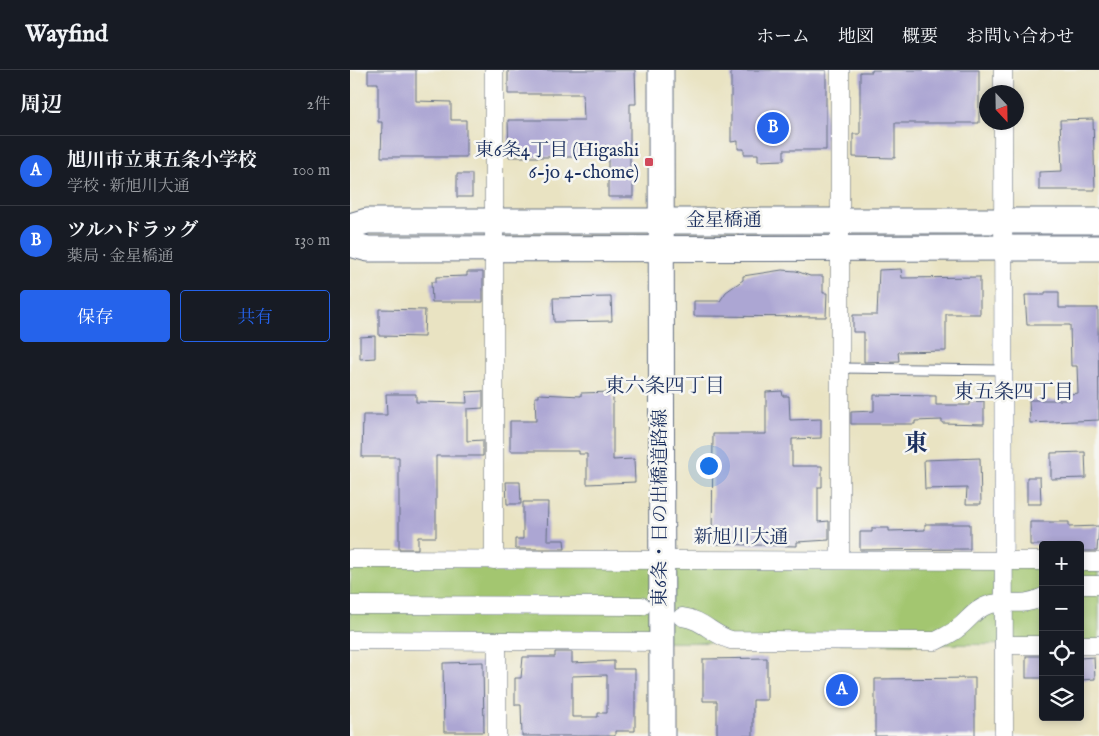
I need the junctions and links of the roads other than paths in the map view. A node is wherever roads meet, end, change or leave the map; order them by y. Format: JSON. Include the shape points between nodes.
{"nodes":[{"id":1,"x":494,"y":70,"type":"edge"},
{"id":2,"x":661,"y":70,"type":"edge"},
{"id":3,"x":840,"y":70,"type":"edge"},
{"id":4,"x":1003,"y":70,"type":"edge"},
{"id":5,"x":1003,"y":85,"type":"edge"},
{"id":6,"x":1003,"y":130,"type":"edge"},
{"id":7,"x":495,"y":221,"type":"junction"},
{"id":8,"x":661,"y":221,"type":"junction"},
{"id":9,"x":840,"y":221,"type":"junction"},
{"id":10,"x":1003,"y":221,"type":"junction"},
{"id":11,"x":1099,"y":221,"type":"edge"},
{"id":12,"x":350,"y":226,"type":"edge"},
{"id":13,"x":350,"y":244,"type":"edge"},
{"id":14,"x":661,"y":248,"type":"junction"},
{"id":15,"x":840,"y":248,"type":"junction"},
{"id":16,"x":1003,"y":248,"type":"junction"},
{"id":17,"x":1099,"y":248,"type":"edge"},
{"id":18,"x":495,"y":249,"type":"junction"},
{"id":19,"x":840,"y":368,"type":"junction"},
{"id":20,"x":1003,"y":370,"type":"junction"},
{"id":21,"x":350,"y":559,"type":"edge"},
{"id":22,"x":662,"y":559,"type":"junction"},
{"id":23,"x":840,"y":559,"type":"junction"},
{"id":24,"x":494,"y":560,"type":"junction"},
{"id":25,"x":1004,"y":560,"type":"junction"},
{"id":26,"x":1039,"y":561,"type":"edge"},
{"id":27,"x":1084,"y":562,"type":"edge"},
{"id":28,"x":1099,"y":562,"type":"edge"},
{"id":29,"x":1084,"y":585,"type":"edge"},
{"id":30,"x":1099,"y":585,"type":"edge"},
{"id":31,"x":1039,"y":599,"type":"edge"},
{"id":32,"x":1004,"y":604,"type":"junction"},
{"id":33,"x":350,"y":605,"type":"edge"},
{"id":34,"x":642,"y":606,"type":"dead end"},
{"id":35,"x":682,"y":617,"type":"dead end"},
{"id":36,"x":350,"y":640,"type":"edge"},
{"id":37,"x":497,"y":642,"type":"junction"},
{"id":38,"x":661,"y":642,"type":"junction"},
{"id":39,"x":1004,"y":645,"type":"junction"},
{"id":40,"x":1039,"y":645,"type":"edge"},
{"id":41,"x":1084,"y":645,"type":"edge"},
{"id":42,"x":1099,"y":645,"type":"edge"},
{"id":43,"x":497,"y":736,"type":"edge"},
{"id":44,"x":662,"y":736,"type":"edge"},
{"id":45,"x":1004,"y":736,"type":"edge"}],
"edges":[{"from":1,"to":7,"type":"street"},
{"from":2,"to":8,"type":"street","name":"東6条・日の出橋道路線"},
{"from":3,"to":9,"type":"street"},
{"from":4,"to":5,"type":"street"},
{"from":6,"to":10,"type":"street"},
{"from":7,"to":8,"type":"street","name":"金星橋通"},
{"from":7,"to":12,"type":"street","name":"金星橋通","via":[[367,221]]},
{"from":7,"to":18,"type":"street"},
{"from":8,"to":9,"type":"street","name":"金星橋通"},
{"from":8,"to":14,"type":"street","name":"東6条・日の出橋道路線"},
{"from":9,"to":10,"type":"street","name":"金星橋通"},
{"from":9,"to":15,"type":"street"},
{"from":10,"to":11,"type":"street","name":"金星橋通"},
{"from":10,"to":16,"type":"street"},
{"from":13,"to":18,"type":"street","name":"金星橋通","via":[[368,249]]},
{"from":14,"to":15,"type":"street","name":"金星橋通"},
{"from":14,"to":18,"type":"street","name":"金星橋通"},
{"from":14,"to":22,"type":"street","name":"東6条・日の出橋道路線"},
{"from":15,"to":16,"type":"street","name":"金星橋通"},
{"from":15,"to":19,"type":"street"},
{"from":16,"to":17,"type":"street","name":"金星橋通"},
{"from":16,"to":20,"type":"street"},
{"from":18,"to":24,"type":"street"},
{"from":19,"to":20,"type":"lane"},
{"from":19,"to":23,"type":"street"},
{"from":20,"to":25,"type":"street"},
{"from":21,"to":24,"type":"street","name":"新旭川大通"},
{"from":22,"to":23,"type":"street","name":"新旭川大通"},
{"from":22,"to":24,"type":"street","name":"新旭川大通"},
{"from":22,"to":38,"type":"street","name":"東6条・日の出橋道路線"},
{"from":23,"to":25,"type":"street","name":"新旭川大通"},
{"from":25,"to":26,"type":"street","name":"新旭川大通"},
{"from":25,"to":32,"type":"street"},
{"from":27,"to":28,"type":"street"},
{"from":29,"to":30,"type":"street"},
{"from":31,"to":32,"type":"street"},
{"from":32,"to":35,"type":"street","via":[[989,604],[976,611],[957,630],[936,640],[732,640],[720,637],[693,618]]},
{"from":32,"to":39,"type":"street"},
{"from":33,"to":34,"type":"street"},
{"from":36,"to":37,"type":"street"},
{"from":37,"to":38,"type":"street"},
{"from":37,"to":43,"type":"street"},
{"from":38,"to":44,"type":"street","name":"東6条・日の出橋道路線"},
{"from":39,"to":40,"type":"street"},
{"from":39,"to":45,"type":"street"},
{"from":41,"to":42,"type":"street"}]}
